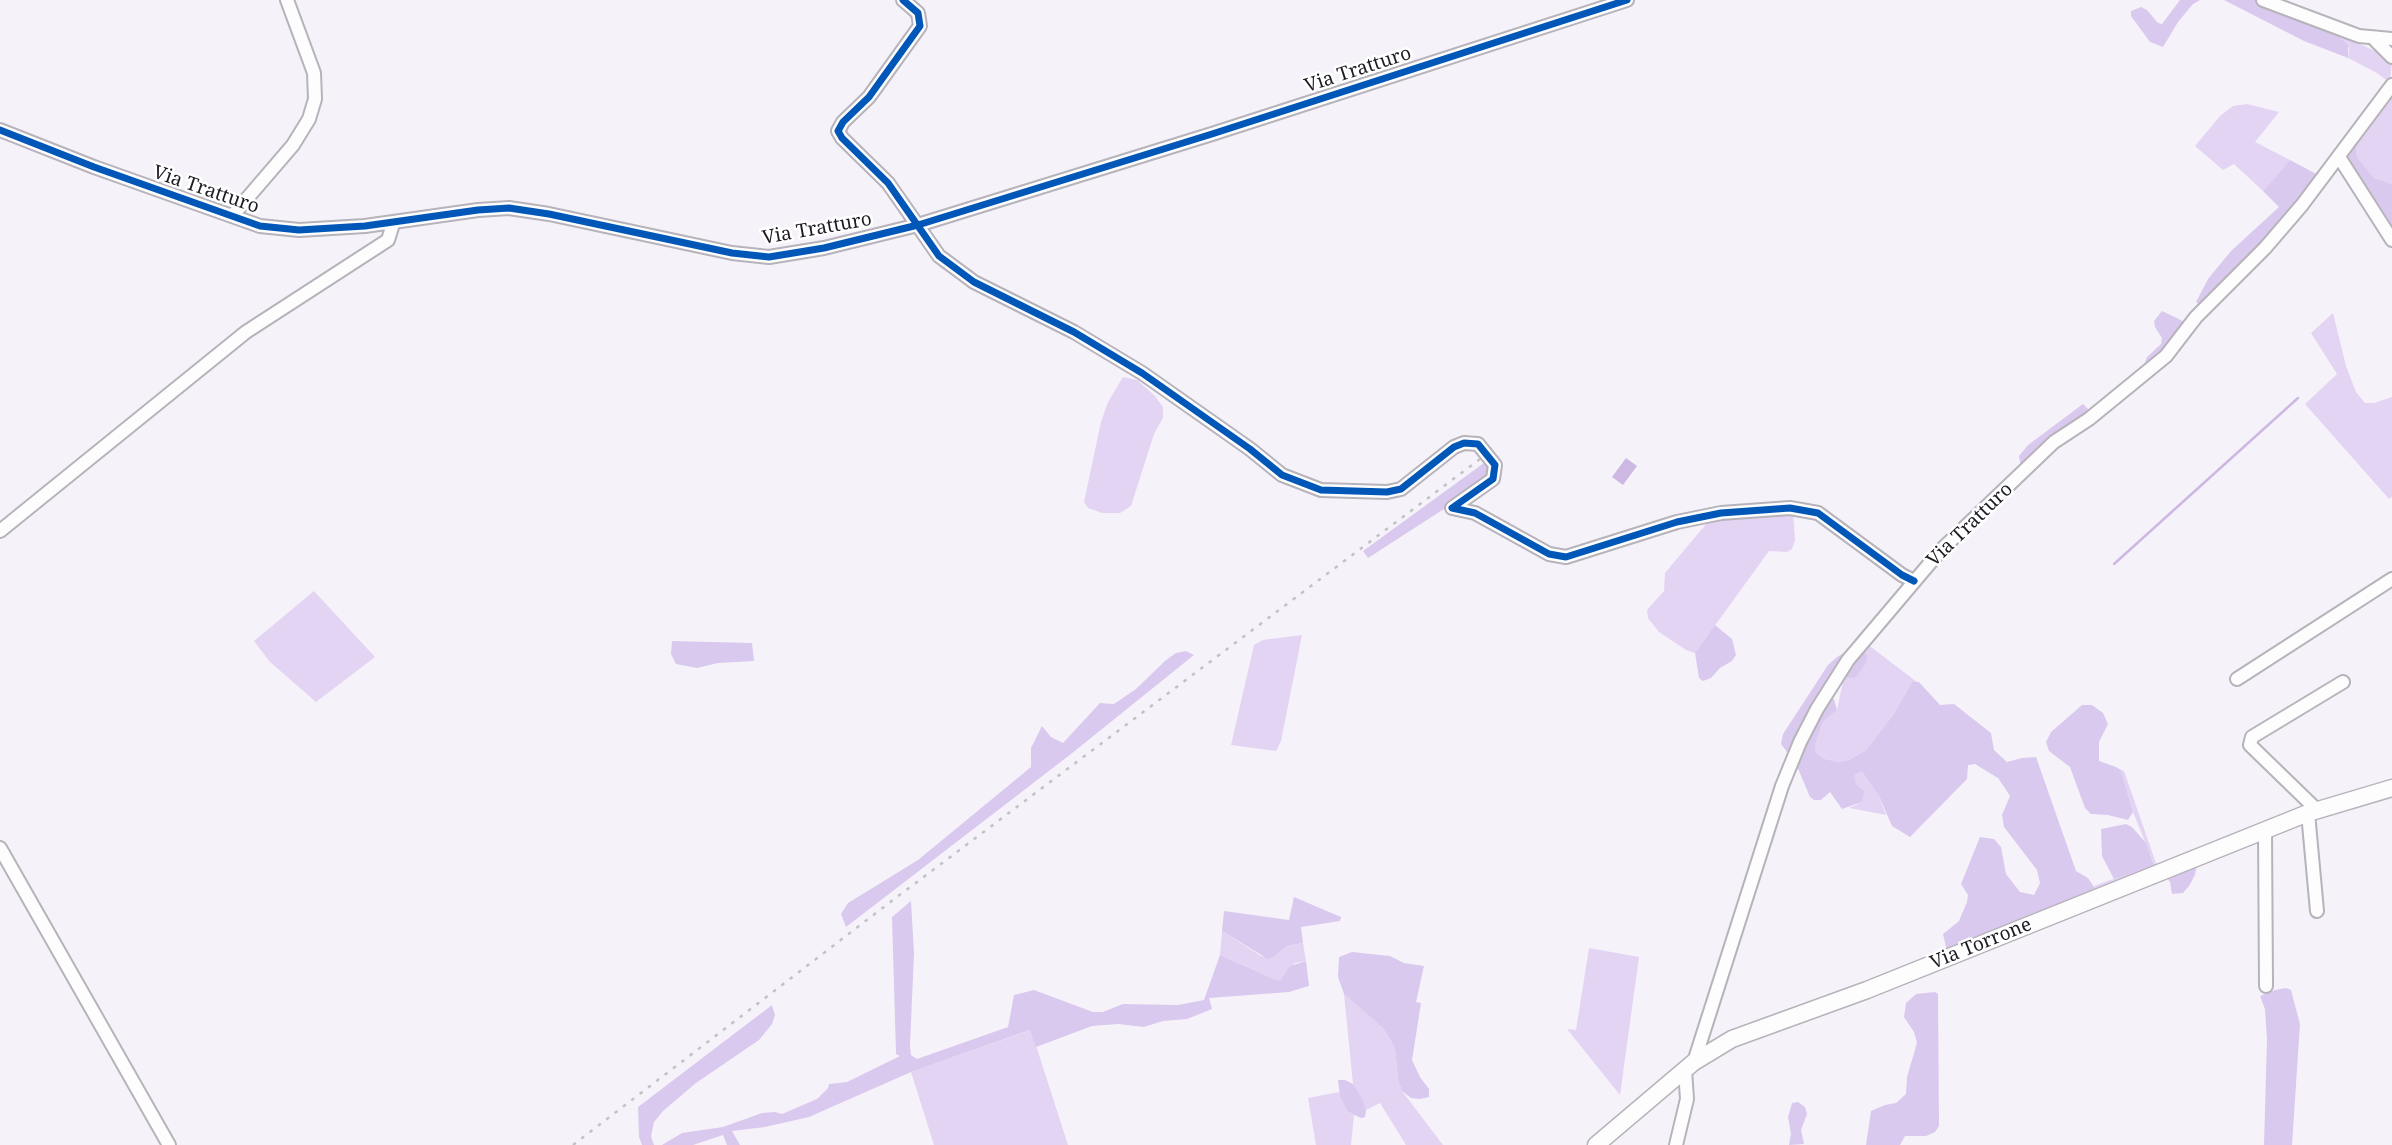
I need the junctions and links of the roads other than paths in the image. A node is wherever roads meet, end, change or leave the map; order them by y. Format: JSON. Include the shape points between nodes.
{"nodes":[{"id":1,"x":287,"y":0,"type":"edge"},
{"id":2,"x":903,"y":0,"type":"edge"},
{"id":3,"x":1627,"y":0,"type":"edge"},
{"id":4,"x":2263,"y":0,"type":"edge"},
{"id":5,"x":1598,"y":5,"type":"edge"},
{"id":6,"x":2374,"y":39,"type":"junction"},
{"id":7,"x":2392,"y":39,"type":"edge"},
{"id":8,"x":2392,"y":57,"type":"edge"},
{"id":9,"x":2392,"y":85,"type":"edge"},
{"id":10,"x":0,"y":130,"type":"edge"},
{"id":11,"x":2339,"y":157,"type":"junction"},
{"id":12,"x":232,"y":216,"type":"junction"},
{"id":13,"x":393,"y":223,"type":"junction"},
{"id":14,"x":918,"y":225,"type":"junction"},
{"id":15,"x":2392,"y":240,"type":"edge"},
{"id":16,"x":0,"y":531,"type":"edge"},
{"id":17,"x":2392,"y":579,"type":"edge"},
{"id":18,"x":1914,"y":581,"type":"junction"},
{"id":19,"x":2237,"y":679,"type":"dead end"},
{"id":20,"x":2343,"y":682,"type":"dead end"},
{"id":21,"x":2392,"y":789,"type":"edge"},
{"id":22,"x":2313,"y":812,"type":"junction"},
{"id":23,"x":2265,"y":831,"type":"junction"},
{"id":24,"x":0,"y":848,"type":"edge"},
{"id":25,"x":2317,"y":911,"type":"dead end"},
{"id":26,"x":2266,"y":986,"type":"dead end"},
{"id":27,"x":1690,"y":1066,"type":"junction"},
{"id":28,"x":169,"y":1145,"type":"edge"},
{"id":29,"x":1596,"y":1145,"type":"edge"},
{"id":30,"x":1676,"y":1145,"type":"edge"}],
"edges":[{"from":1,"to":12,"type":"street","via":[[314,74],[315,99],[293,145]]},
{"from":2,"to":14,"type":"street","via":[[918,13],[920,26],[869,97],[838,131],[888,183]]},
{"from":3,"to":5,"type":"street","name":"Via Tratturo"},
{"from":4,"to":6,"type":"street"},
{"from":5,"to":14,"type":"street","name":"Via Tratturo"},
{"from":6,"to":7,"type":"street"},
{"from":6,"to":8,"type":"street"},
{"from":9,"to":11,"type":"street","name":"Via Tratturo"},
{"from":10,"to":12,"type":"street","name":"Via Tratturo"},
{"from":11,"to":15,"type":"street"},
{"from":11,"to":18,"type":"street","name":"Via Tratturo","via":[[2265,248],[2196,317],[2166,356],[2090,419],[2054,442]]},
{"from":12,"to":13,"type":"street","name":"Via Tratturo","via":[[260,226],[299,230]]},
{"from":13,"to":14,"type":"street","name":"Via Tratturo","via":[[509,208],[769,257]]},
{"from":13,"to":16,"type":"street","via":[[388,240],[246,332]]},
{"from":14,"to":18,"type":"street","via":[[939,256],[974,282],[1097,346],[1142,373],[1282,475],[1321,490],[1401,489],[1454,447],[1478,444],[1494,465],[1493,479],[1452,508],[1475,513],[1549,554],[1566,557],[1676,522],[1721,513],[1790,508],[1818,513]]},
{"from":17,"to":19,"type":"street"},
{"from":18,"to":27,"type":"street","name":"Via Tratturo","via":[[1848,660],[1800,742]]},
{"from":20,"to":22,"type":"street","via":[[2252,737],[2250,745]]},
{"from":21,"to":22,"type":"main road","name":"Via Torrone"},
{"from":22,"to":23,"type":"main road","name":"Via Torrone"},
{"from":22,"to":25,"type":"street"},
{"from":23,"to":26,"type":"street"},
{"from":23,"to":27,"type":"main road","name":"Via Torrone","via":[[1742,1035]]},
{"from":24,"to":28,"type":"street"},
{"from":27,"to":29,"type":"main road","name":"Via Torrone"},
{"from":27,"to":30,"type":"street","name":"Via Tratturo"}]}
